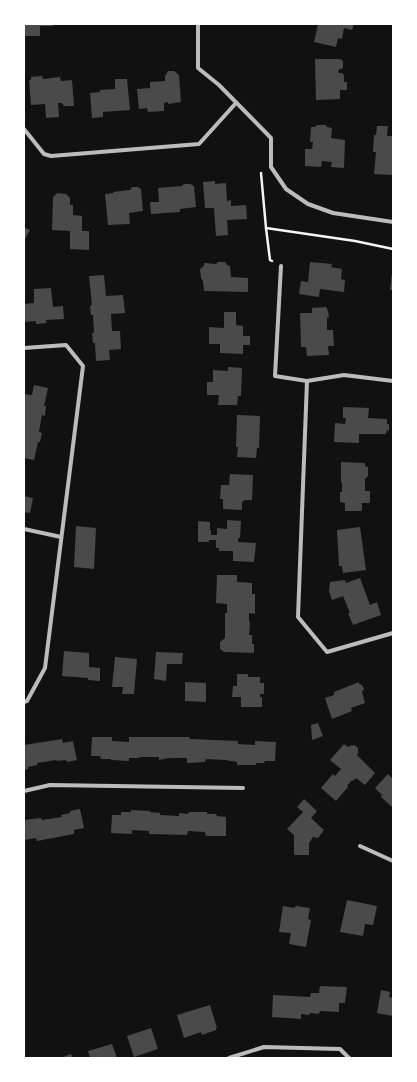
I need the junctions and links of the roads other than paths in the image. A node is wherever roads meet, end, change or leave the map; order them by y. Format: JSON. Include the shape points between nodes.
{"nodes":[{"id":1,"x":198,"y":24,"type":"edge"},
{"id":2,"x":236,"y":103,"type":"junction"},
{"id":3,"x":24,"y":129,"type":"edge"},
{"id":4,"x":393,"y":222,"type":"edge"},
{"id":5,"x":281,"y":266,"type":"road end"},
{"id":6,"x":24,"y":348,"type":"edge"},
{"id":7,"x":393,"y":380,"type":"edge"},
{"id":8,"x":307,"y":381,"type":"junction"},
{"id":9,"x":24,"y":529,"type":"edge"},
{"id":10,"x":61,"y":537,"type":"junction"},
{"id":11,"x":393,"y":633,"type":"edge"},
{"id":12,"x":24,"y":702,"type":"edge"},
{"id":13,"x":243,"y":788,"type":"dead end"},
{"id":14,"x":24,"y":791,"type":"edge"},
{"id":15,"x":360,"y":846,"type":"dead end"},
{"id":16,"x":393,"y":861,"type":"edge"},
{"id":17,"x":229,"y":1058,"type":"edge"},
{"id":18,"x":349,"y":1058,"type":"edge"}],
"edges":[{"from":1,"to":2,"type":"street","via":[[198,68],[219,84]]},
{"from":2,"to":3,"type":"street","via":[[200,144],[51,156],[44,154]]},
{"from":2,"to":4,"type":"street","via":[[271,138],[271,168],[286,189],[308,204],[333,213]]},
{"from":5,"to":8,"type":"street","via":[[275,376]]},
{"from":6,"to":10,"type":"street","via":[[66,346],[84,366]]},
{"from":7,"to":8,"type":"street","via":[[344,375]]},
{"from":8,"to":11,"type":"street","via":[[298,618],[327,652]]},
{"from":9,"to":10,"type":"street"},
{"from":10,"to":12,"type":"street","via":[[45,668],[27,701]]},
{"from":13,"to":14,"type":"street","via":[[50,785]]},
{"from":15,"to":16,"type":"street"},
{"from":17,"to":18,"type":"street","via":[[264,1047],[340,1049]]}]}
